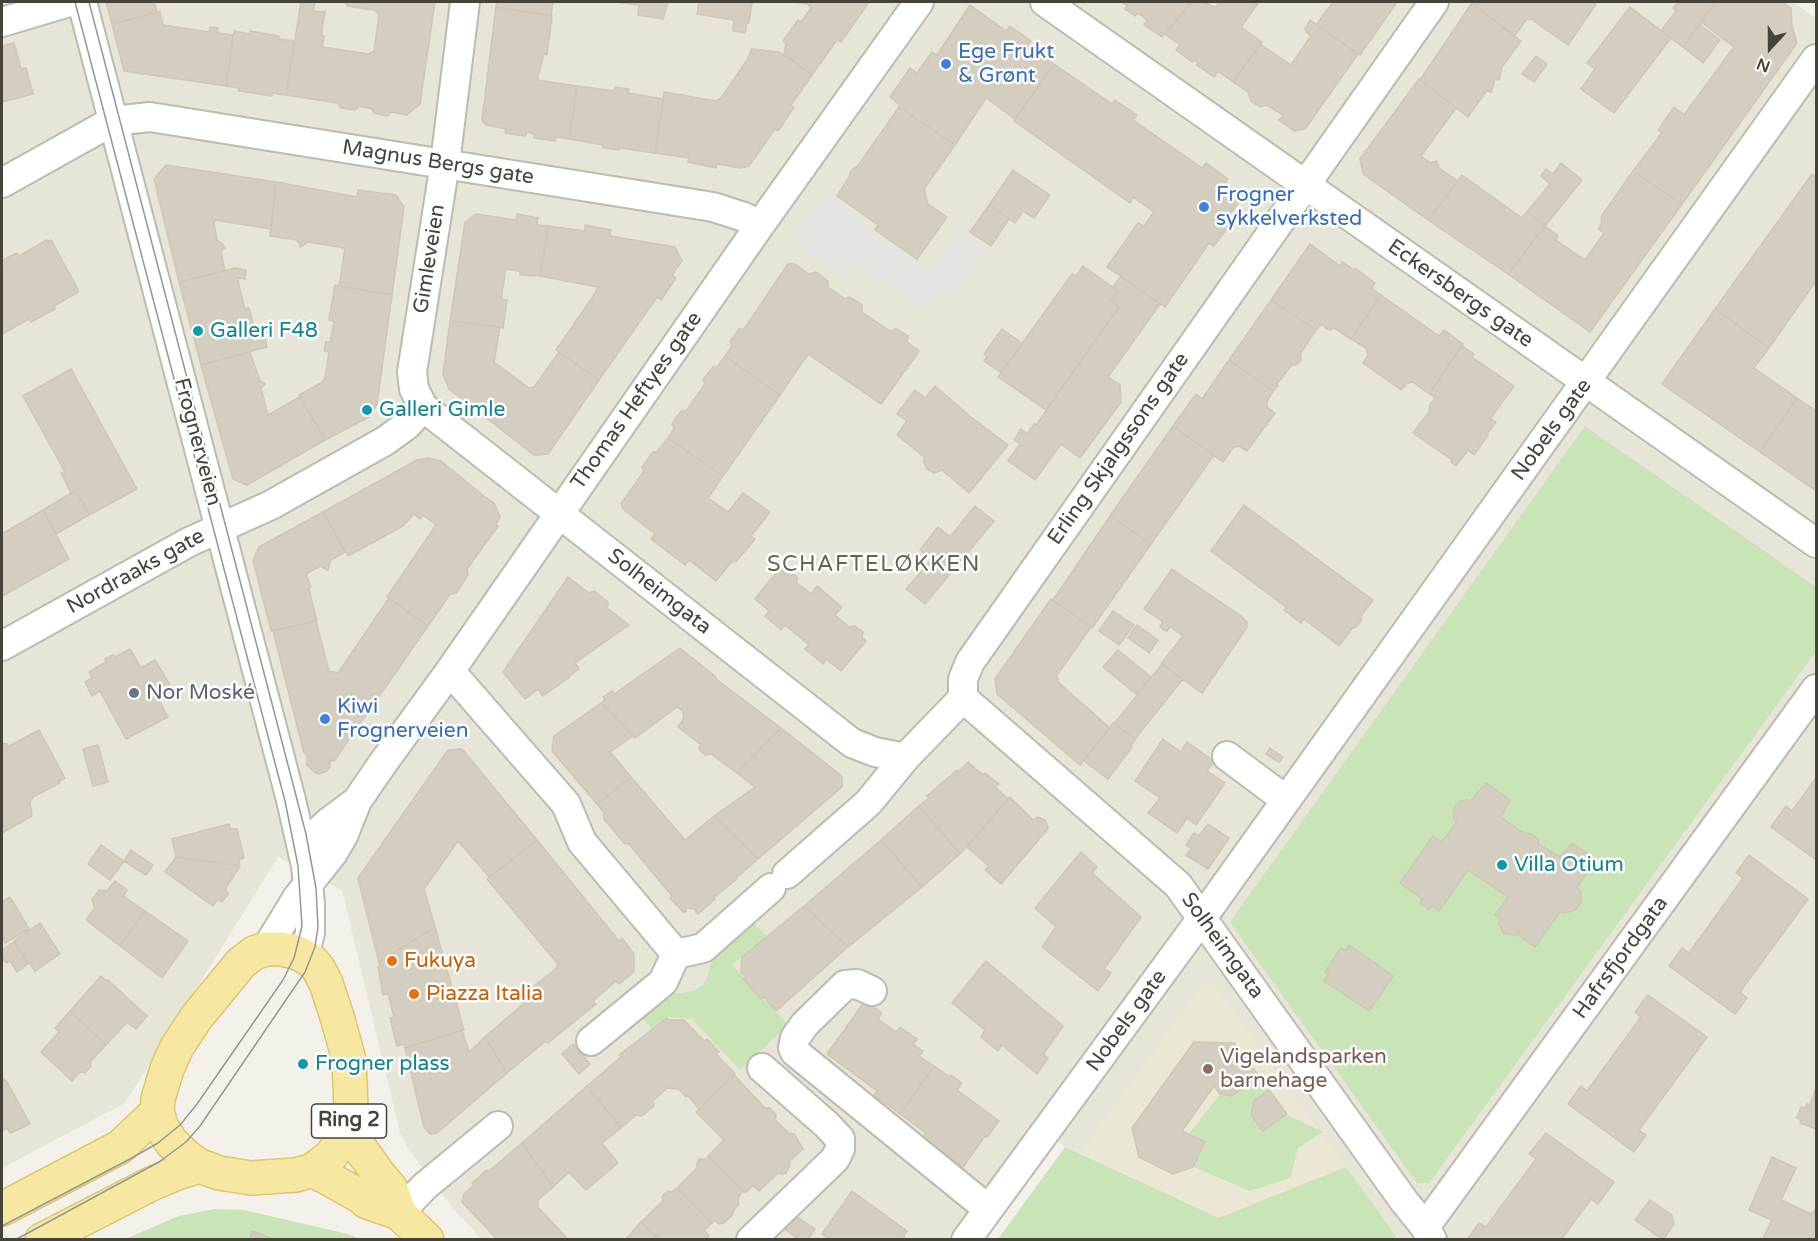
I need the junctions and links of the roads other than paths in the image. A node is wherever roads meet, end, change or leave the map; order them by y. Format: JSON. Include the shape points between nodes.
{"nodes":[{"id":1,"x":69,"y":2,"type":"edge"},
{"id":2,"x":82,"y":2,"type":"edge"},
{"id":3,"x":465,"y":2,"type":"edge"},
{"id":4,"x":919,"y":2,"type":"edge"},
{"id":5,"x":1045,"y":2,"type":"edge"},
{"id":6,"x":1434,"y":2,"type":"edge"},
{"id":7,"x":2,"y":22,"type":"edge"},
{"id":8,"x":1816,"y":59,"type":"edge"},
{"id":9,"x":113,"y":121,"type":"junction"},
{"id":10,"x":445,"y":163,"type":"junction"},
{"id":11,"x":2,"y":183,"type":"edge"},
{"id":12,"x":1305,"y":184,"type":"junction"},
{"id":13,"x":760,"y":225,"type":"junction"},
{"id":14,"x":1586,"y":383,"type":"junction"},
{"id":15,"x":423,"y":407,"type":"junction"},
{"id":16,"x":558,"y":513,"type":"junction"},
{"id":17,"x":220,"y":527,"type":"junction"},
{"id":18,"x":1816,"y":543,"type":"edge"},
{"id":19,"x":2,"y":646,"type":"edge"},
{"id":20,"x":450,"y":671,"type":"junction"},
{"id":21,"x":1816,"y":689,"type":"edge"},
{"id":22,"x":963,"y":698,"type":"junction"},
{"id":23,"x":1227,"y":756,"type":"dead end"},
{"id":24,"x":905,"y":758,"type":"junction"},
{"id":25,"x":1286,"y":800,"type":"junction"},
{"id":26,"x":357,"y":801,"type":"junction"},
{"id":27,"x":302,"y":847,"type":"junction"},
{"id":28,"x":308,"y":884,"type":"junction"},
{"id":29,"x":1202,"y":918,"type":"junction"},
{"id":30,"x":266,"y":949,"type":"junction"},
{"id":31,"x":676,"y":954,"type":"junction"},
{"id":32,"x":304,"y":956,"type":"junction"},
{"id":33,"x":872,"y":991,"type":"dead end"},
{"id":34,"x":591,"y":1041,"type":"dead end"},
{"id":35,"x":762,"y":1068,"type":"dead end"},
{"id":36,"x":158,"y":1112,"type":"junction"},
{"id":37,"x":498,"y":1126,"type":"dead end"},
{"id":38,"x":347,"y":1130,"type":"junction"},
{"id":39,"x":200,"y":1166,"type":"junction"},
{"id":40,"x":313,"y":1170,"type":"junction"},
{"id":41,"x":2,"y":1209,"type":"edge"},
{"id":42,"x":988,"y":1209,"type":"junction"},
{"id":43,"x":399,"y":1213,"type":"junction"},
{"id":44,"x":1428,"y":1233,"type":"edge"},
{"id":45,"x":42,"y":1239,"type":"edge"},
{"id":46,"x":427,"y":1239,"type":"edge"},
{"id":47,"x":751,"y":1239,"type":"edge"},
{"id":48,"x":966,"y":1239,"type":"edge"}],
"edges":[{"from":1,"to":7,"type":"street"},
{"from":2,"to":9,"type":"street","name":"Frognerveien"},
{"from":3,"to":10,"type":"street","name":"Gimleveien"},
{"from":4,"to":13,"type":"street","name":"Thomas Heftyes gate"},
{"from":5,"to":12,"type":"street","name":"Eckersbergs gate"},
{"from":6,"to":12,"type":"street","name":"Erling Skjalgssons gate"},
{"from":8,"to":14,"type":"street","name":"Nobels gate"},
{"from":9,"to":10,"type":"street","name":"Magnus Bergs gate","via":[[150,117]]},
{"from":9,"to":11,"type":"street"},
{"from":9,"to":17,"type":"street","name":"Frognerveien"},
{"from":10,"to":13,"type":"street","name":"Magnus Bergs gate","via":[[713,207]]},
{"from":10,"to":15,"type":"street","name":"Gimleveien","via":[[412,372],[414,390]]},
{"from":12,"to":14,"type":"street","name":"Eckersbergs gate"},
{"from":12,"to":22,"type":"street","name":"Erling Skjalgssons gate","via":[[970,662],[963,679]]},
{"from":13,"to":16,"type":"street","name":"Thomas Heftyes gate"},
{"from":14,"to":18,"type":"street","name":"Eckersbergs gate"},
{"from":14,"to":25,"type":"street","name":"Nobels gate"},
{"from":15,"to":16,"type":"street","name":"Solheimgata"},
{"from":15,"to":17,"type":"street","name":"Nordraaks gate","via":[[385,441],[271,505]]},
{"from":16,"to":20,"type":"street","name":"Thomas Heftyes gate"},
{"from":16,"to":24,"type":"street","name":"Solheimgata","via":[[852,743],[875,753]]},
{"from":17,"to":19,"type":"street","name":"Nordraaks gate"},
{"from":17,"to":27,"type":"street","name":"Frognerveien"},
{"from":20,"to":26,"type":"street","name":"Thomas Heftyes gate"},
{"from":20,"to":31,"type":"street","via":[[566,804],[582,842]]},
{"from":21,"to":44,"type":"street","name":"Hafrsfjordgata"},
{"from":22,"to":24,"type":"street"},
{"from":22,"to":29,"type":"street","name":"Solheimgata","via":[[1178,885]]},
{"from":23,"to":25,"type":"street"},
{"from":24,"to":31,"type":"street","via":[[868,803],[703,948]]},
{"from":25,"to":29,"type":"street","name":"Nobels gate"},
{"from":26,"to":27,"type":"street","name":"Thomas Heftyes gate"},
{"from":26,"to":28,"type":"street","name":"Thomas Heftyes gate","via":[[333,853]]},
{"from":27,"to":28,"type":"street","name":"Frognerveien"},
{"from":28,"to":30,"type":"street"},
{"from":28,"to":32,"type":"street","name":"Frognerveien","via":[[310,933]]},
{"from":29,"to":42,"type":"street","name":"Nobels gate"},
{"from":29,"to":44,"type":"street","name":"Solheimgata"},
{"from":30,"to":32,"type":"main road"},
{"from":30,"to":36,"type":"main road","via":[[241,963],[196,1018],[167,1069]]},
{"from":31,"to":34,"type":"street","via":[[663,982]]},
{"from":32,"to":38,"type":"main road","number":"Ring 2","via":[[318,968],[326,983],[349,1060],[351,1107]]},
{"from":33,"to":42,"type":"street","via":[[857,984],[845,985],[805,1024],[795,1038],[795,1052]]},
{"from":35,"to":47,"type":"street","via":[[827,1125],[840,1139],[840,1149],[835,1159]]},
{"from":36,"to":39,"type":"main road","via":[[172,1143]]},
{"from":36,"to":41,"type":"main road","via":[[120,1147]]},
{"from":37,"to":43,"type":"street","via":[[425,1186]]},
{"from":38,"to":40,"type":"main road","number":"Ring 2","via":[[331,1156]]},
{"from":38,"to":43,"type":"main road","number":"Ring 2","via":[[391,1189]]},
{"from":39,"to":40,"type":"main road","via":[[251,1178]]},
{"from":39,"to":45,"type":"main road","via":[[151,1184]]},
{"from":40,"to":43,"type":"main road","number":"Ring 2","via":[[367,1202]]},
{"from":42,"to":48,"type":"street","name":"Nobels gate"},
{"from":43,"to":46,"type":"main road","number":"Ring 2"}]}
